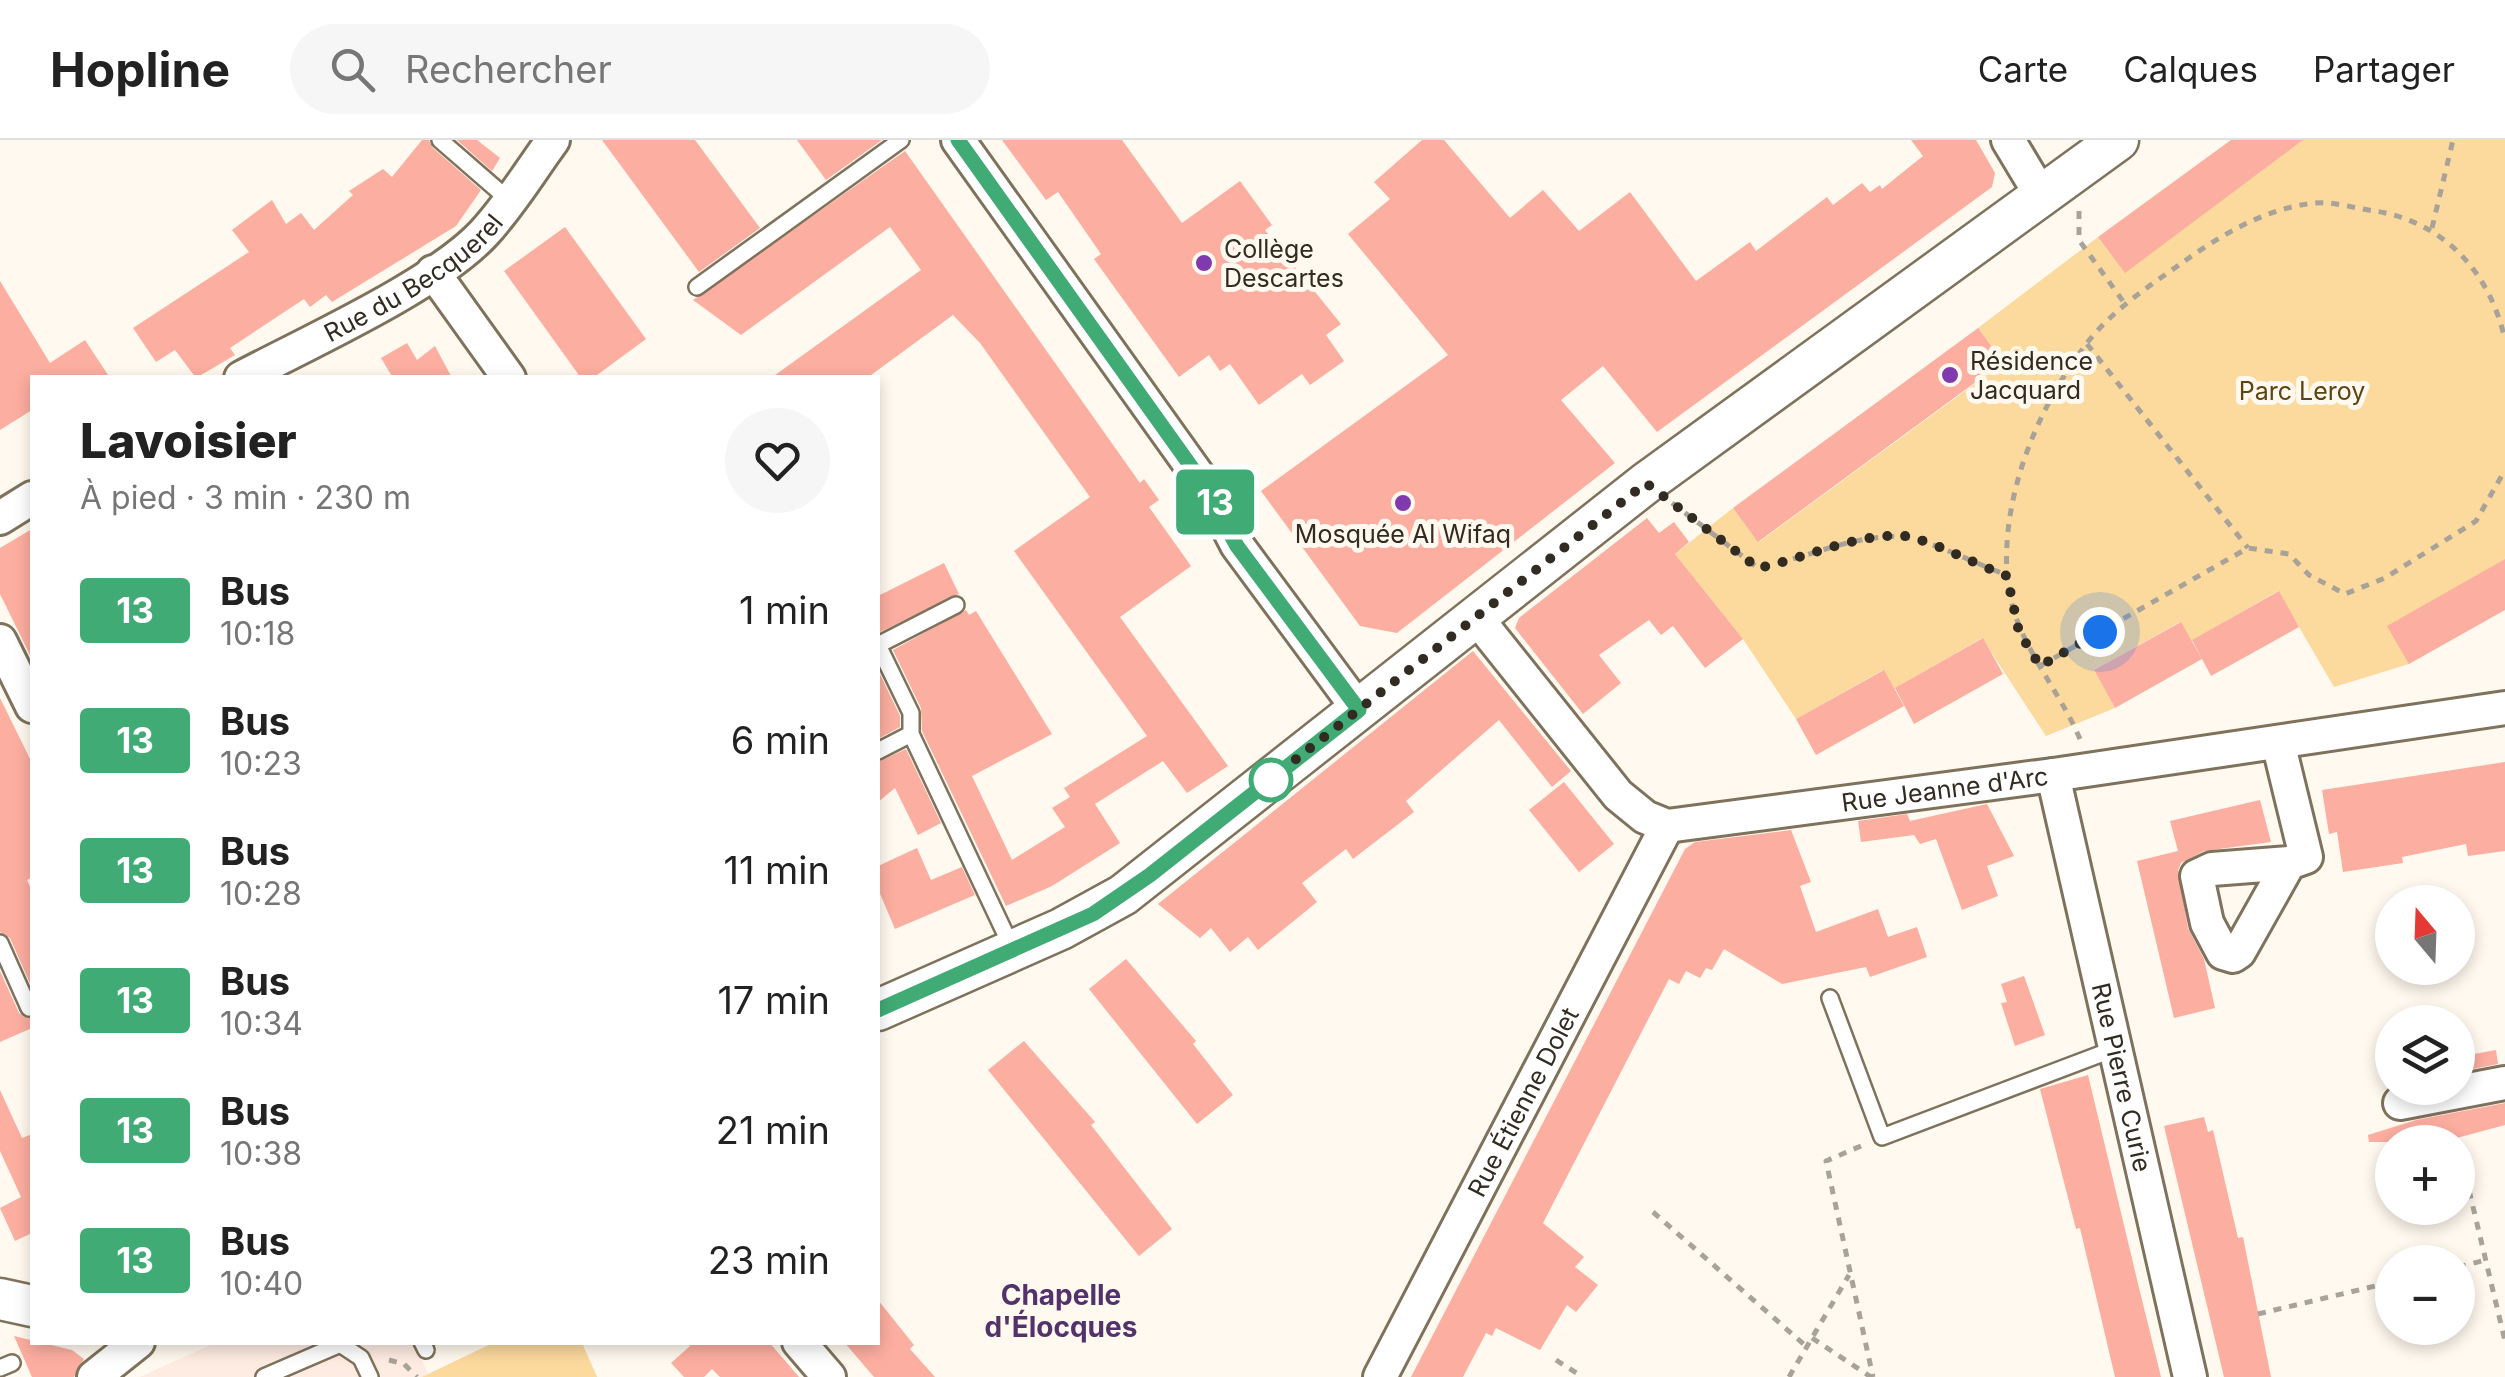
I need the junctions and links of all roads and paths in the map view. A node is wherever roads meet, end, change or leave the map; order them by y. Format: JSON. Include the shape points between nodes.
{"nodes":[{"id":1,"x":440,"y":140,"type":"edge"},
{"id":2,"x":553,"y":140,"type":"edge"},
{"id":3,"x":901,"y":140,"type":"edge"},
{"id":4,"x":958,"y":140,"type":"edge"},
{"id":5,"x":2008,"y":140,"type":"edge"},
{"id":6,"x":2118,"y":140,"type":"edge"},
{"id":7,"x":2452,"y":140,"type":"edge"},
{"id":8,"x":2078,"y":170,"type":"junction"},
{"id":9,"x":2041,"y":195,"type":"junction"},
{"id":10,"x":509,"y":200,"type":"junction"},
{"id":11,"x":2432,"y":228,"type":"junction"},
{"id":12,"x":433,"y":272,"type":"junction"},
{"id":13,"x":697,"y":287,"type":"dead end"},
{"id":14,"x":2126,"y":304,"type":"junction"},
{"id":15,"x":2505,"y":340,"type":"edge"},
{"id":16,"x":2087,"y":344,"type":"junction"},
{"id":17,"x":246,"y":375,"type":"edge"},
{"id":18,"x":507,"y":375,"type":"edge"},
{"id":19,"x":2505,"y":470,"type":"edge"},
{"id":20,"x":1646,"y":483,"type":"junction"},
{"id":21,"x":2496,"y":486,"type":"junction"},
{"id":22,"x":2505,"y":490,"type":"edge"},
{"id":23,"x":30,"y":499,"type":"edge"},
{"id":24,"x":0,"y":518,"type":"edge"},
{"id":25,"x":2248,"y":548,"type":"junction"},
{"id":26,"x":2007,"y":576,"type":"junction"},
{"id":27,"x":956,"y":604,"type":"dead end"},
{"id":28,"x":1474,"y":616,"type":"junction"},
{"id":29,"x":0,"y":640,"type":"edge"},
{"id":30,"x":880,"y":644,"type":"edge"},
{"id":31,"x":880,"y":649,"type":"edge"},
{"id":32,"x":2040,"y":666,"type":"junction"},
{"id":33,"x":30,"y":702,"type":"edge"},
{"id":34,"x":2505,"y":708,"type":"edge"},
{"id":35,"x":1359,"y":710,"type":"junction"},
{"id":36,"x":911,"y":734,"type":"junction"},
{"id":37,"x":2278,"y":742,"type":"junction"},
{"id":38,"x":880,"y":750,"type":"edge"},
{"id":39,"x":2094,"y":769,"type":"junction"},
{"id":40,"x":2053,"y":775,"type":"junction"},
{"id":41,"x":1666,"y":826,"type":"junction"},
{"id":42,"x":2289,"y":863,"type":"dead end"},
{"id":43,"x":0,"y":943,"type":"edge"},
{"id":44,"x":1013,"y":950,"type":"junction"},
{"id":45,"x":1830,"y":998,"type":"dead end"},
{"id":46,"x":29,"y":1008,"type":"dead end"},
{"id":47,"x":880,"y":1009,"type":"edge"},
{"id":48,"x":2114,"y":1049,"type":"junction"},
{"id":49,"x":2505,"y":1083,"type":"edge"},
{"id":50,"x":2475,"y":1089,"type":"edge"},
{"id":51,"x":1882,"y":1137,"type":"junction"},
{"id":52,"x":1653,"y":1212,"type":"dead end"},
{"id":53,"x":2475,"y":1214,"type":"edge"},
{"id":54,"x":2486,"y":1260,"type":"junction"},
{"id":55,"x":2475,"y":1262,"type":"edge"},
{"id":56,"x":1850,"y":1273,"type":"junction"},
{"id":57,"x":2375,"y":1286,"type":"edge"},
{"id":58,"x":0,"y":1299,"type":"edge"},
{"id":59,"x":30,"y":1306,"type":"edge"},
{"id":60,"x":2258,"y":1314,"type":"dead end"},
{"id":61,"x":1812,"y":1338,"type":"junction"},
{"id":62,"x":2505,"y":1341,"type":"edge"},
{"id":63,"x":134,"y":1345,"type":"edge"},
{"id":64,"x":335,"y":1345,"type":"edge"},
{"id":65,"x":339,"y":1345,"type":"edge"},
{"id":66,"x":802,"y":1345,"type":"edge"},
{"id":67,"x":1807,"y":1347,"type":"junction"},
{"id":68,"x":1556,"y":1360,"type":"dead end"},
{"id":69,"x":94,"y":1377,"type":"edge"},
{"id":70,"x":264,"y":1377,"type":"edge"},
{"id":71,"x":370,"y":1377,"type":"edge"},
{"id":72,"x":829,"y":1377,"type":"edge"},
{"id":73,"x":1380,"y":1377,"type":"edge"},
{"id":74,"x":1583,"y":1377,"type":"edge"},
{"id":75,"x":1789,"y":1377,"type":"edge"},
{"id":76,"x":1872,"y":1377,"type":"edge"},
{"id":77,"x":2190,"y":1377,"type":"edge"}],
"edges":[{"from":1,"to":10,"type":"lane"},
{"from":2,"to":10,"type":"street","name":"Rue du Becquerel"},
{"from":3,"to":13,"type":"lane"},
{"from":4,"to":35,"type":"street","via":[[1200,479],[1237,546]]},
{"from":5,"to":9,"type":"street"},
{"from":6,"to":8,"type":"street"},
{"from":7,"to":11,"type":"path"},
{"from":8,"to":9,"type":"street"},
{"from":8,"to":14,"type":"path","via":[[2080,240]]},
{"from":9,"to":20,"type":"street"},
{"from":10,"to":12,"type":"street","name":"Rue du Becquerel","via":[[485,232]]},
{"from":11,"to":14,"type":"path","via":[[2407,216],[2316,202],[2228,229]]},
{"from":11,"to":15,"type":"path","via":[[2469,260]]},
{"from":12,"to":17,"type":"street","name":"Rue du Becquerel"},
{"from":12,"to":18,"type":"street"},
{"from":14,"to":16,"type":"path"},
{"from":16,"to":25,"type":"path"},
{"from":16,"to":26,"type":"path","via":[[2036,428],[2011,498]]},
{"from":19,"to":21,"type":"path"},
{"from":20,"to":26,"type":"path","via":[[1758,568],[1853,542],[1906,536]]},
{"from":20,"to":28,"type":"street"},
{"from":21,"to":22,"type":"path"},
{"from":21,"to":25,"type":"path","via":[[2476,521],[2385,578],[2345,594],[2289,554]]},
{"from":23,"to":24,"type":"street"},
{"from":25,"to":32,"type":"path"},
{"from":26,"to":32,"type":"path","via":[[2019,632]]},
{"from":27,"to":30,"type":"lane"},
{"from":28,"to":35,"type":"street"},
{"from":28,"to":41,"type":"street","via":[[1618,795],[1644,818]]},
{"from":29,"to":33,"type":"street"},
{"from":31,"to":36,"type":"lane","via":[[911,713]]},
{"from":32,"to":39,"type":"path"},
{"from":34,"to":37,"type":"street","name":"Rue Jeanne d'Arc"},
{"from":35,"to":44,"type":"street","via":[[1150,875],[1093,914]]},
{"from":36,"to":38,"type":"lane"},
{"from":36,"to":44,"type":"lane"},
{"from":37,"to":39,"type":"street","name":"Rue Jeanne d'Arc"},
{"from":37,"to":42,"type":"street","via":[[2306,857]]},
{"from":39,"to":40,"type":"street","name":"Rue Jeanne d'Arc"},
{"from":40,"to":41,"type":"street","name":"Rue Jeanne d'Arc"},
{"from":40,"to":48,"type":"street","name":"Rue Pierre Curie"},
{"from":41,"to":73,"type":"street","name":"Rue Étienne Dolet"},
{"from":43,"to":46,"type":"lane"},
{"from":44,"to":47,"type":"street"},
{"from":45,"to":51,"type":"lane"},
{"from":48,"to":51,"type":"lane"},
{"from":48,"to":77,"type":"street","name":"Rue Pierre Curie"},
{"from":49,"to":50,"type":"street"},
{"from":51,"to":56,"type":"path","via":[[1826,1161]]},
{"from":52,"to":67,"type":"path"},
{"from":53,"to":54,"type":"path"},
{"from":54,"to":55,"type":"path"},
{"from":54,"to":62,"type":"path"},
{"from":56,"to":61,"type":"path"},
{"from":56,"to":76,"type":"path"},
{"from":57,"to":60,"type":"path"},
{"from":58,"to":59,"type":"street"},
{"from":61,"to":67,"type":"path"},
{"from":61,"to":76,"type":"path"},
{"from":63,"to":69,"type":"street"},
{"from":64,"to":70,"type":"lane"},
{"from":65,"to":71,"type":"lane","via":[[361,1358]]},
{"from":66,"to":72,"type":"street"},
{"from":67,"to":75,"type":"path"},
{"from":68,"to":74,"type":"path"}]}
